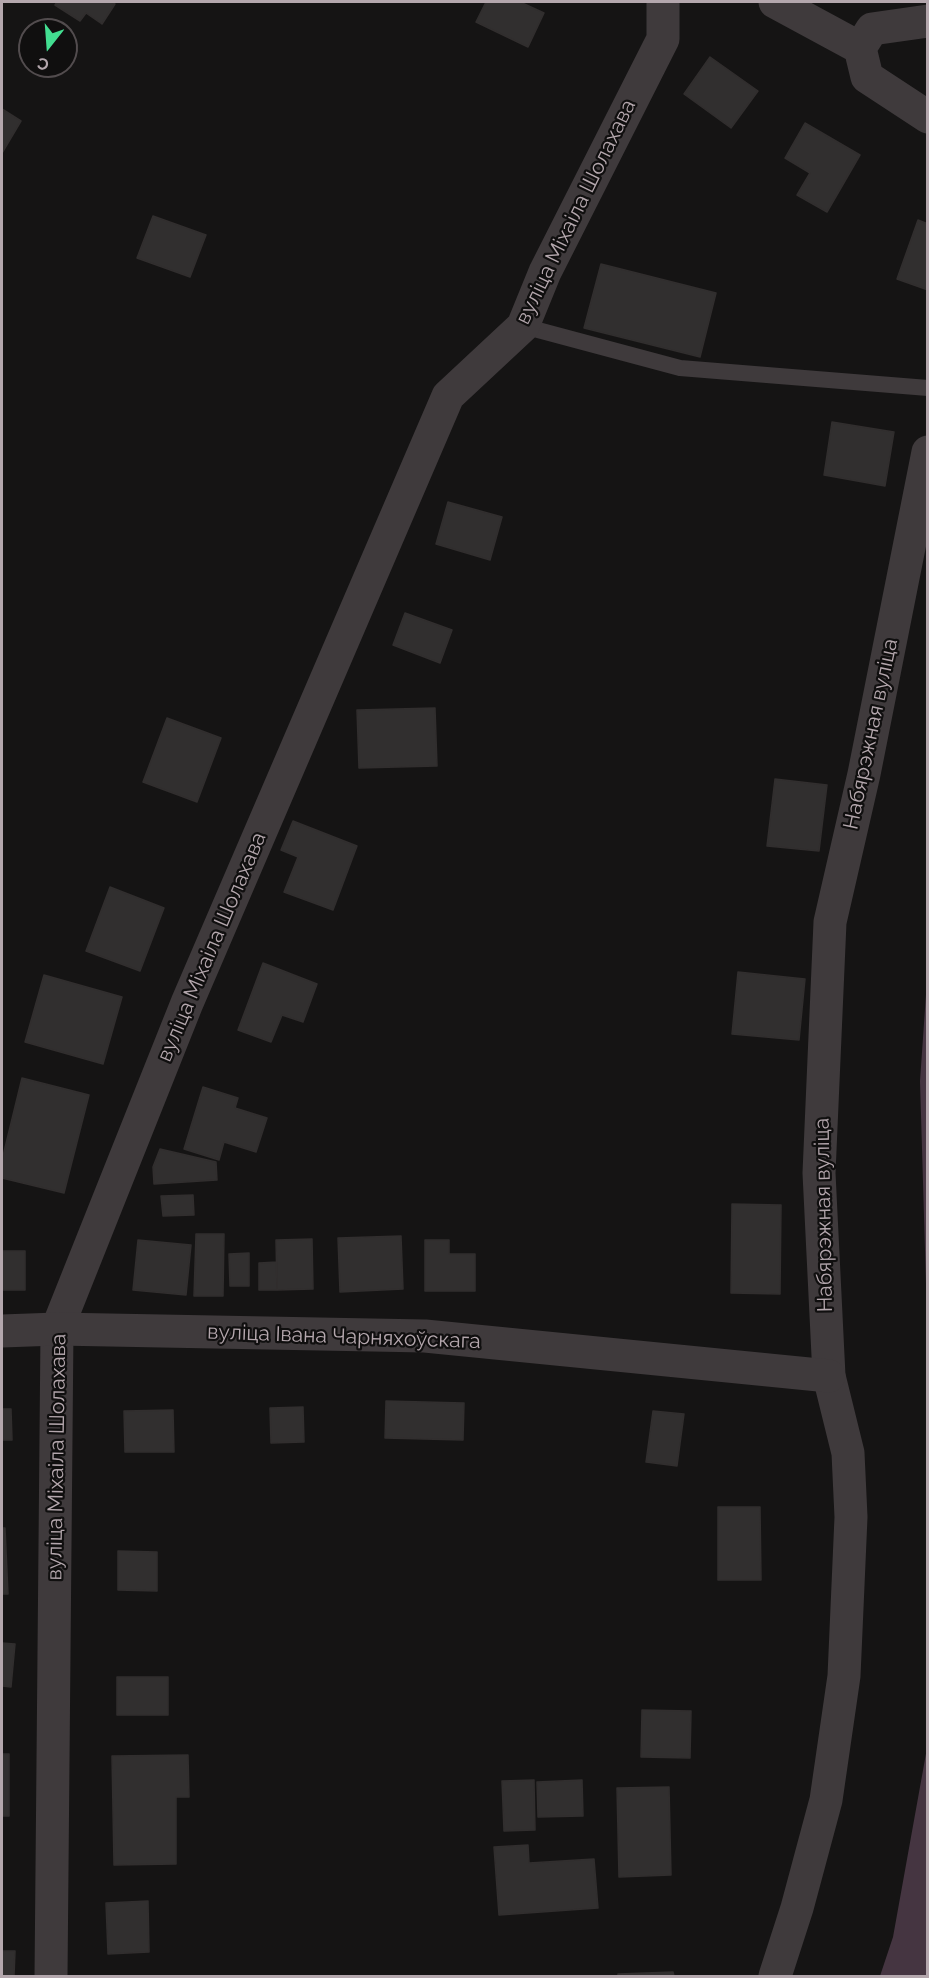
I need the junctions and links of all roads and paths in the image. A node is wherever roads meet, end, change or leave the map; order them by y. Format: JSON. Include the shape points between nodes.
{"nodes":[{"id":1,"x":663,"y":2,"type":"edge"},
{"id":2,"x":775,"y":2,"type":"edge"},
{"id":3,"x":927,"y":21,"type":"edge"},
{"id":4,"x":860,"y":48,"type":"junction"},
{"id":5,"x":927,"y":117,"type":"edge"},
{"id":6,"x":523,"y":326,"type":"junction"},
{"id":7,"x":927,"y":388,"type":"edge"},
{"id":8,"x":927,"y":452,"type":"edge"},
{"id":9,"x":57,"y":1329,"type":"junction"},
{"id":10,"x":2,"y":1331,"type":"edge"},
{"id":11,"x":829,"y":1376,"type":"junction"},
{"id":12,"x":51,"y":1977,"type":"edge"},
{"id":13,"x":776,"y":1977,"type":"edge"}],
"edges":[{"from":1,"to":6,"type":"street","name":"вуліца Міхаіла Шолахава","via":[[663,39],[545,272]]},
{"from":2,"to":4,"type":"street"},
{"from":3,"to":4,"type":"street","via":[[872,29]]},
{"from":4,"to":5,"type":"street","via":[[867,77]]},
{"from":6,"to":7,"type":"lane","via":[[680,368]]},
{"from":6,"to":9,"type":"street","name":"вуліца Міхаіла Шолахава","via":[[448,396],[187,1003]]},
{"from":8,"to":11,"type":"street","name":"Набярэжная вуліца","via":[[864,774],[830,922],[819,1173]]},
{"from":9,"to":10,"type":"street","name":"вуліца Івана Чарняхоўскага"},
{"from":9,"to":11,"type":"street","name":"вуліца Івана Чарняхоўскага","via":[[425,1336]]},
{"from":9,"to":12,"type":"street","name":"вуліца Міхаіла Шолахава"},
{"from":11,"to":13,"type":"street","name":"Набярэжная вуліца","via":[[848,1453],[850,1485],[844,1676],[826,1800]]}]}
